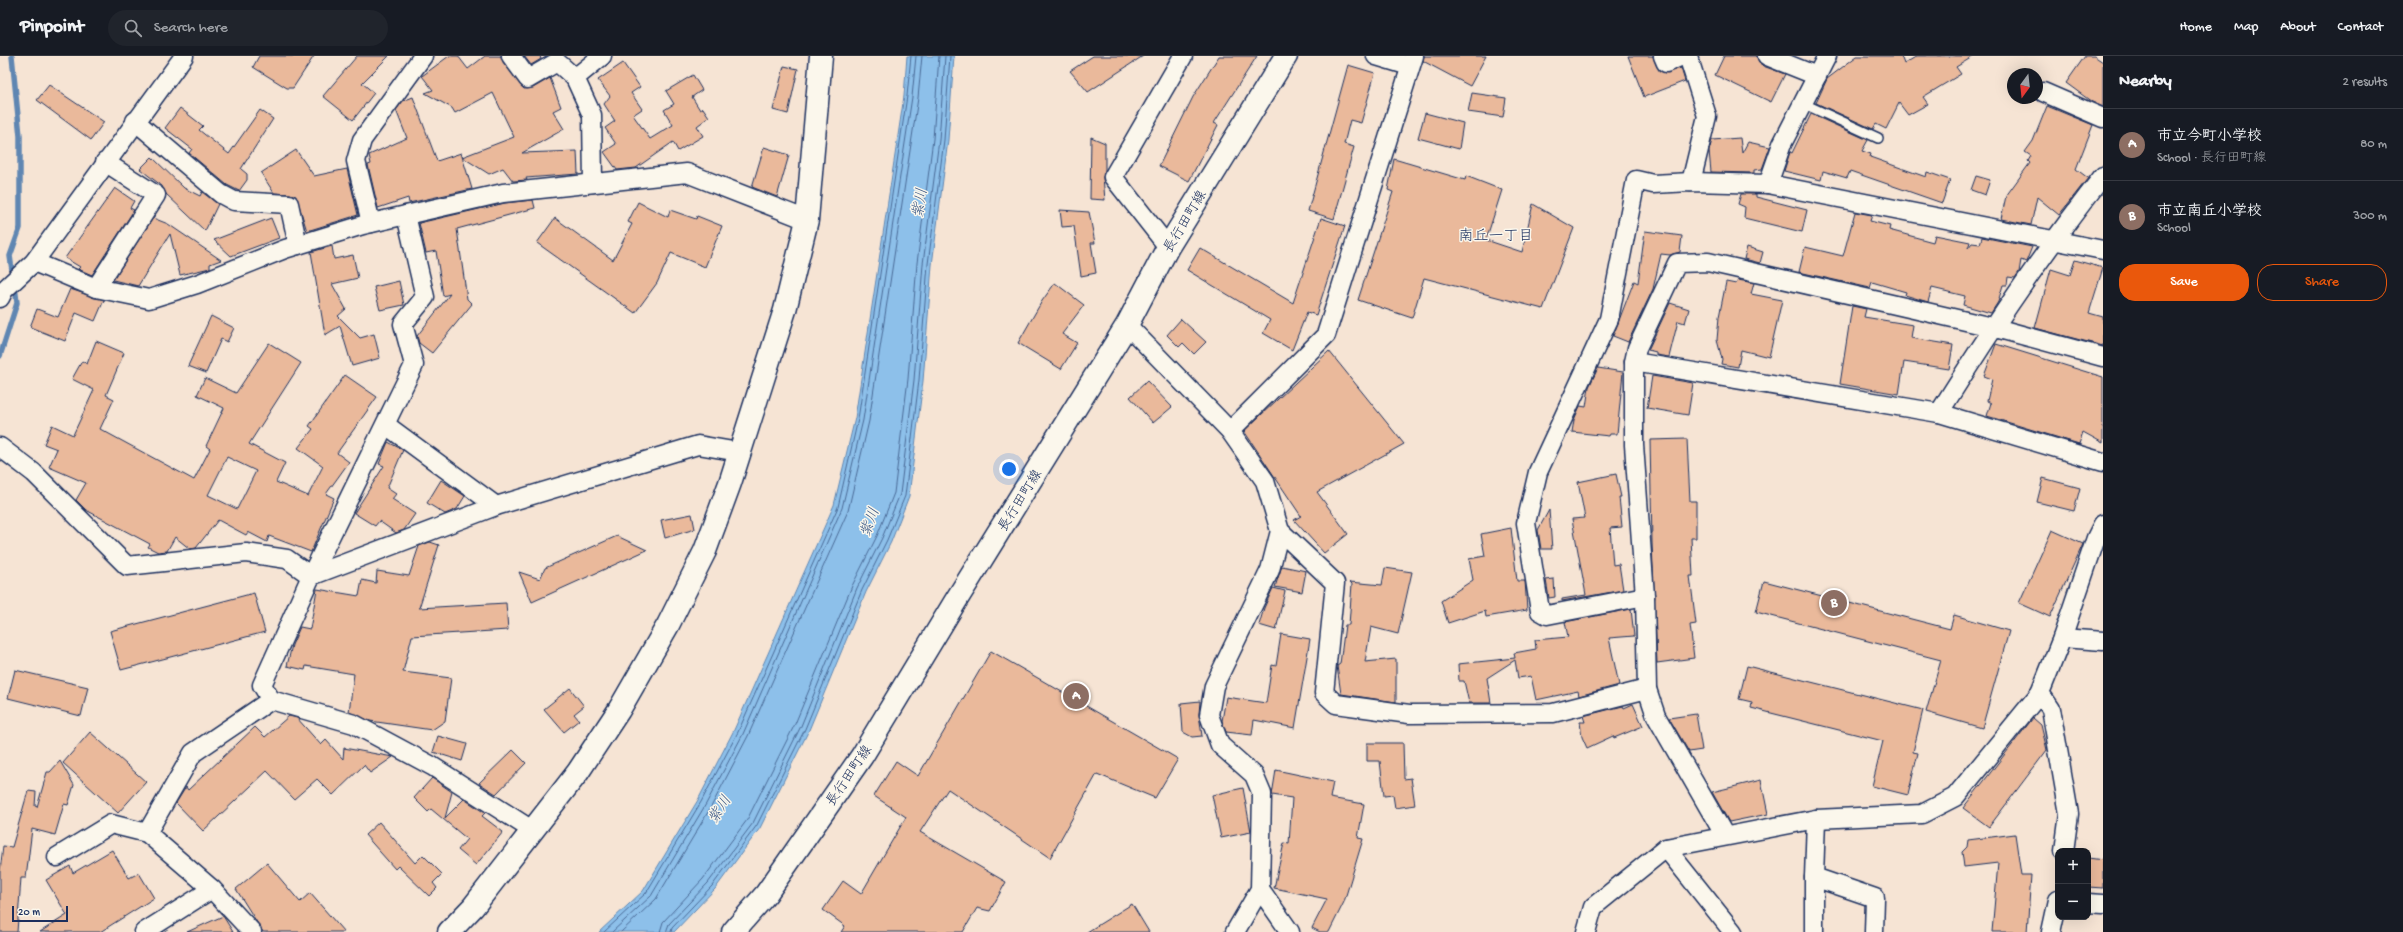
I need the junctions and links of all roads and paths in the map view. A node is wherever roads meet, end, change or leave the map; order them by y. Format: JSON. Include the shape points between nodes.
{"nodes":[{"id":1,"x":184,"y":56,"type":"edge"},
{"id":2,"x":423,"y":56,"type":"edge"},
{"id":3,"x":511,"y":56,"type":"edge"},
{"id":4,"x":602,"y":56,"type":"edge"},
{"id":5,"x":822,"y":56,"type":"edge"},
{"id":6,"x":1184,"y":56,"type":"edge"},
{"id":7,"x":1286,"y":56,"type":"edge"},
{"id":8,"x":1376,"y":56,"type":"edge"},
{"id":9,"x":1663,"y":56,"type":"edge"},
{"id":10,"x":1682,"y":56,"type":"edge"},
{"id":11,"x":1688,"y":56,"type":"edge"},
{"id":12,"x":1767,"y":56,"type":"edge"},
{"id":13,"x":1827,"y":56,"type":"edge"},
{"id":14,"x":1412,"y":61,"type":"edge"},
{"id":15,"x":1817,"y":76,"type":"junction"},
{"id":16,"x":574,"y":78,"type":"junction"},
{"id":17,"x":2043,"y":92,"type":"dead end"},
{"id":18,"x":1802,"y":103,"type":"junction"},
{"id":19,"x":2103,"y":118,"type":"edge"},
{"id":20,"x":135,"y":121,"type":"junction"},
{"id":21,"x":1878,"y":138,"type":"dead end"},
{"id":22,"x":106,"y":162,"type":"junction"},
{"id":23,"x":2103,"y":176,"type":"edge"},
{"id":24,"x":1691,"y":182,"type":"junction"},
{"id":25,"x":593,"y":183,"type":"junction"},
{"id":26,"x":1768,"y":184,"type":"junction"},
{"id":27,"x":406,"y":215,"type":"junction"},
{"id":28,"x":807,"y":220,"type":"junction"},
{"id":29,"x":370,"y":223,"type":"junction"},
{"id":30,"x":2054,"y":238,"type":"junction"},
{"id":31,"x":298,"y":245,"type":"junction"},
{"id":32,"x":1168,"y":247,"type":"junction"},
{"id":33,"x":2103,"y":250,"type":"edge"},
{"id":34,"x":34,"y":262,"type":"junction"},
{"id":35,"x":96,"y":288,"type":"junction"},
{"id":36,"x":1,"y":291,"type":"edge"},
{"id":37,"x":1127,"y":325,"type":"junction"},
{"id":38,"x":1992,"y":327,"type":"junction"},
{"id":39,"x":2103,"y":357,"type":"edge"},
{"id":40,"x":1634,"y":362,"type":"junction"},
{"id":41,"x":1939,"y":413,"type":"junction"},
{"id":42,"x":386,"y":425,"type":"junction"},
{"id":43,"x":1230,"y":431,"type":"junction"},
{"id":44,"x":0,"y":447,"type":"edge"},
{"id":45,"x":739,"y":452,"type":"junction"},
{"id":46,"x":2103,"y":462,"type":"edge"},
{"id":47,"x":496,"y":506,"type":"junction"},
{"id":48,"x":2102,"y":528,"type":"edge"},
{"id":49,"x":1280,"y":531,"type":"junction"},
{"id":50,"x":311,"y":576,"type":"junction"},
{"id":51,"x":1645,"y":596,"type":"junction"},
{"id":52,"x":2062,"y":638,"type":"junction"},
{"id":53,"x":2103,"y":641,"type":"edge"},
{"id":54,"x":1647,"y":689,"type":"junction"},
{"id":55,"x":2040,"y":693,"type":"junction"},
{"id":56,"x":271,"y":700,"type":"junction"},
{"id":57,"x":1816,"y":819,"type":"junction"},
{"id":58,"x":532,"y":830,"type":"junction"},
{"id":59,"x":147,"y":834,"type":"junction"},
{"id":60,"x":1725,"y":836,"type":"junction"},
{"id":61,"x":1666,"y":848,"type":"junction"},
{"id":62,"x":2064,"y":848,"type":"edge"},
{"id":63,"x":57,"y":857,"type":"dead end"},
{"id":64,"x":1814,"y":877,"type":"junction"},
{"id":65,"x":212,"y":889,"type":"junction"},
{"id":66,"x":1260,"y":889,"type":"junction"},
{"id":67,"x":2091,"y":903,"type":"edge"},
{"id":68,"x":2103,"y":904,"type":"edge"},
{"id":69,"x":2055,"y":914,"type":"edge"},
{"id":70,"x":144,"y":932,"type":"edge"},
{"id":71,"x":252,"y":932,"type":"edge"},
{"id":72,"x":449,"y":932,"type":"edge"},
{"id":73,"x":733,"y":932,"type":"edge"},
{"id":74,"x":1235,"y":932,"type":"edge"},
{"id":75,"x":1290,"y":932,"type":"edge"},
{"id":76,"x":1586,"y":932,"type":"edge"},
{"id":77,"x":1733,"y":932,"type":"edge"},
{"id":78,"x":1814,"y":932,"type":"edge"},
{"id":79,"x":1874,"y":932,"type":"edge"},
{"id":80,"x":2051,"y":932,"type":"edge"}],
"edges":[{"from":1,"to":20,"type":"street"},
{"from":2,"to":29,"type":"street","via":[[362,140],[356,161]]},
{"from":3,"to":16,"type":"street","via":[[528,79],[557,62]]},
{"from":4,"to":16,"type":"street"},
{"from":5,"to":28,"type":"main road"},
{"from":6,"to":32,"type":"street","via":[[1114,177]]},
{"from":7,"to":32,"type":"main road","name":"長行田町線"},
{"from":8,"to":14,"type":"street"},
{"from":9,"to":10,"type":"street","via":[[1666,63]]},
{"from":11,"to":24,"type":"street","via":[[1707,116]]},
{"from":12,"to":15,"type":"street"},
{"from":13,"to":15,"type":"street"},
{"from":14,"to":43,"type":"street","via":[[1326,335]]},
{"from":15,"to":18,"type":"street"},
{"from":16,"to":25,"type":"street","via":[[592,115]]},
{"from":17,"to":19,"type":"street"},
{"from":18,"to":21,"type":"lane"},
{"from":18,"to":26,"type":"street","via":[[1782,144]]},
{"from":20,"to":22,"type":"street"},
{"from":20,"to":31,"type":"street","via":[[221,194],[234,201],[289,204]]},
{"from":22,"to":34,"type":"street"},
{"from":22,"to":35,"type":"street","via":[[156,195]]},
{"from":23,"to":30,"type":"street"},
{"from":24,"to":26,"type":"street"},
{"from":24,"to":51,"type":"street","via":[[1653,184],[1636,180],[1609,319],[1538,472],[1526,523],[1540,611],[1547,615]]},
{"from":25,"to":27,"type":"street","via":[[504,193]]},
{"from":25,"to":28,"type":"street","via":[[687,173]]},
{"from":26,"to":30,"type":"street"},
{"from":27,"to":29,"type":"street"},
{"from":27,"to":42,"type":"street","via":[[425,297],[403,324],[414,366]]},
{"from":28,"to":45,"type":"main road","via":[[785,310]]},
{"from":29,"to":31,"type":"street"},
{"from":30,"to":33,"type":"street"},
{"from":30,"to":38,"type":"street"},
{"from":31,"to":35,"type":"street","via":[[197,284],[149,299]]},
{"from":32,"to":37,"type":"main road","name":"長行田町線"},
{"from":34,"to":35,"type":"street"},
{"from":34,"to":36,"type":"street"},
{"from":37,"to":43,"type":"street"},
{"from":37,"to":73,"type":"main road","name":"長行田町線","via":[[862,756],[766,894]]},
{"from":38,"to":39,"type":"street"},
{"from":38,"to":40,"type":"street","via":[[1708,262],[1677,262],[1637,348]]},
{"from":38,"to":41,"type":"street"},
{"from":40,"to":41,"type":"street"},
{"from":40,"to":51,"type":"street","via":[[1634,445]]},
{"from":41,"to":46,"type":"street"},
{"from":42,"to":47,"type":"street"},
{"from":42,"to":50,"type":"street"},
{"from":43,"to":49,"type":"street","via":[[1265,480]]},
{"from":44,"to":50,"type":"street","via":[[34,473],[127,566],[246,553],[287,559]]},
{"from":45,"to":47,"type":"street","via":[[698,445]]},
{"from":45,"to":58,"type":"main road","via":[[705,551],[668,625],[619,710],[578,772]]},
{"from":47,"to":50,"type":"street"},
{"from":48,"to":52,"type":"street"},
{"from":49,"to":54,"type":"street","via":[[1335,583],[1324,693],[1336,704],[1410,714],[1552,713]]},
{"from":49,"to":66,"type":"street","via":[[1270,570],[1214,686],[1209,715],[1220,745],[1254,775],[1262,794]]},
{"from":50,"to":56,"type":"street","via":[[262,685]]},
{"from":51,"to":54,"type":"street"},
{"from":52,"to":53,"type":"street"},
{"from":52,"to":55,"type":"street"},
{"from":54,"to":60,"type":"street","via":[[1656,716]]},
{"from":55,"to":57,"type":"street","via":[[1955,797],[1922,814]]},
{"from":55,"to":62,"type":"street","via":[[2051,709],[2069,814]]},
{"from":56,"to":58,"type":"street","via":[[354,724],[432,766]]},
{"from":56,"to":59,"type":"street","via":[[193,753]]},
{"from":57,"to":60,"type":"street"},
{"from":57,"to":64,"type":"street"},
{"from":58,"to":72,"type":"main road","via":[[473,907]]},
{"from":59,"to":63,"type":"street","via":[[111,824]]},
{"from":59,"to":65,"type":"street"},
{"from":60,"to":61,"type":"street"},
{"from":61,"to":76,"type":"street","via":[[1593,907]]},
{"from":61,"to":77,"type":"street"},
{"from":64,"to":78,"type":"street"},
{"from":64,"to":79,"type":"street","via":[[1875,898]]},
{"from":65,"to":70,"type":"street"},
{"from":65,"to":71,"type":"street"},
{"from":66,"to":74,"type":"street"},
{"from":66,"to":75,"type":"street"},
{"from":67,"to":68,"type":"street"},
{"from":69,"to":80,"type":"street"}]}
